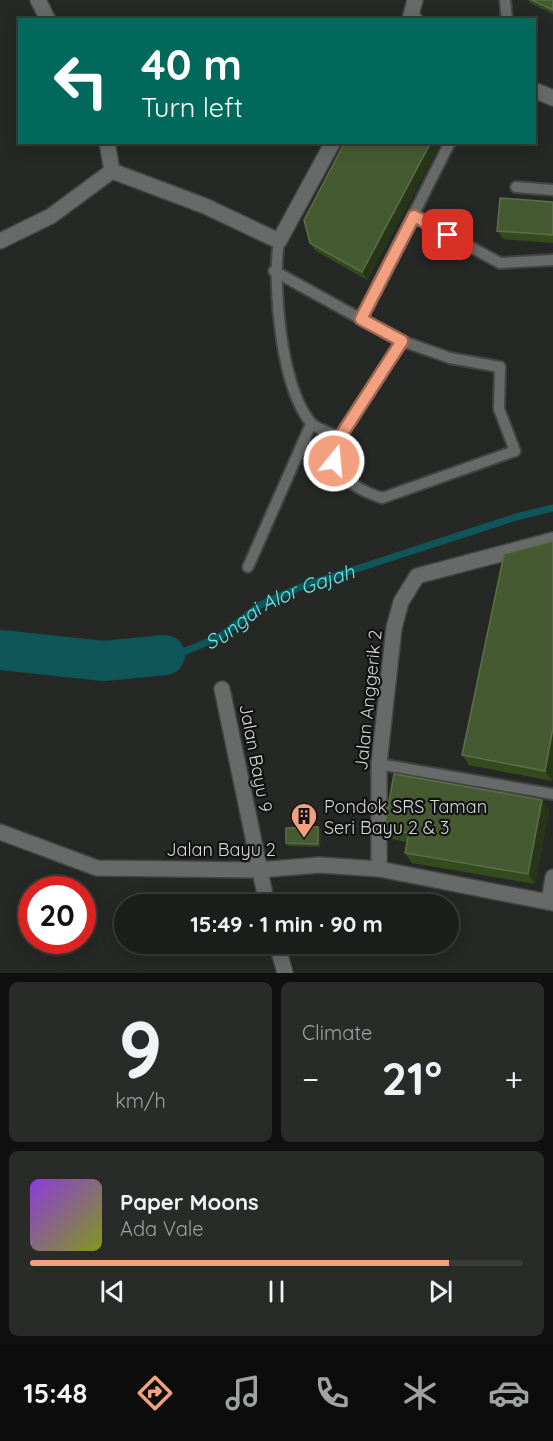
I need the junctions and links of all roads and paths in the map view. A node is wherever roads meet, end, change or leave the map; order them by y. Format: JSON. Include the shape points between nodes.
{"nodes":[{"id":1,"x":38,"y":0,"type":"edge"},
{"id":2,"x":505,"y":0,"type":"edge"},
{"id":3,"x":47,"y":18,"type":"edge"},
{"id":4,"x":507,"y":18,"type":"edge"},
{"id":5,"x":536,"y":91,"type":"edge"},
{"id":6,"x":553,"y":97,"type":"edge"},
{"id":7,"x":107,"y":144,"type":"edge"},
{"id":8,"x":332,"y":144,"type":"edge"},
{"id":9,"x":449,"y":144,"type":"edge"},
{"id":10,"x":112,"y":171,"type":"junction"},
{"id":11,"x":516,"y":187,"type":"dead end"},
{"id":12,"x":553,"y":190,"type":"edge"},
{"id":13,"x":414,"y":216,"type":"junction"},
{"id":14,"x":0,"y":241,"type":"edge"},
{"id":15,"x":279,"y":241,"type":"junction"},
{"id":16,"x":553,"y":260,"type":"edge"},
{"id":17,"x":274,"y":271,"type":"junction"},
{"id":18,"x":361,"y":319,"type":"junction"},
{"id":19,"x":402,"y":341,"type":"junction"},
{"id":20,"x":311,"y":424,"type":"junction"},
{"id":21,"x":340,"y":437,"type":"junction"},
{"id":22,"x":553,"y":540,"type":"edge"},
{"id":23,"x":248,"y":567,"type":"dead end"},
{"id":24,"x":222,"y":689,"type":"dead end"},
{"id":25,"x":380,"y":764,"type":"junction"},
{"id":26,"x":553,"y":794,"type":"edge"},
{"id":27,"x":0,"y":832,"type":"edge"},
{"id":28,"x":379,"y":869,"type":"junction"},
{"id":29,"x":258,"y":870,"type":"junction"},
{"id":30,"x":553,"y":877,"type":"edge"},
{"id":31,"x":264,"y":894,"type":"edge"},
{"id":32,"x":551,"y":902,"type":"edge"},
{"id":33,"x":280,"y":954,"type":"edge"},
{"id":34,"x":285,"y":973,"type":"edge"}],
"edges":[{"from":1,"to":3,"type":"street"},
{"from":2,"to":4,"type":"lane"},
{"from":5,"to":6,"type":"street"},
{"from":7,"to":10,"type":"street"},
{"from":8,"to":15,"type":"street"},
{"from":9,"to":13,"type":"lane"},
{"from":10,"to":14,"type":"street","via":[[51,216]]},
{"from":10,"to":15,"type":"street","via":[[194,202]]},
{"from":11,"to":12,"type":"lane"},
{"from":13,"to":16,"type":"lane","via":[[500,263]]},
{"from":13,"to":18,"type":"lane"},
{"from":15,"to":17,"type":"lane"},
{"from":17,"to":18,"type":"lane"},
{"from":17,"to":20,"type":"lane","via":[[283,351]]},
{"from":18,"to":19,"type":"lane"},
{"from":19,"to":21,"type":"lane"},
{"from":19,"to":21,"type":"lane","via":[[450,358],[500,367],[500,409],[515,451],[382,498],[362,491],[341,474],[334,461]]},
{"from":20,"to":21,"type":"lane"},
{"from":20,"to":23,"type":"lane"},
{"from":22,"to":25,"type":"street","name":"Jalan Anggerik 2","via":[[417,576],[401,602],[394,628]]},
{"from":24,"to":29,"type":"street","name":"Jalan Bayu 9"},
{"from":25,"to":26,"type":"lane"},
{"from":25,"to":28,"type":"street","name":"Jalan Anggerik 2"},
{"from":27,"to":29,"type":"street","name":"Jalan Bayu 2","via":[[97,868]]},
{"from":28,"to":29,"type":"street","name":"Jalan Bayu 2","via":[[320,865]]},
{"from":28,"to":32,"type":"street","name":"Jalan Bayu 2"},
{"from":29,"to":31,"type":"street","name":"Jalan Bayu 9"},
{"from":30,"to":32,"type":"street"},
{"from":33,"to":34,"type":"street"}]}
